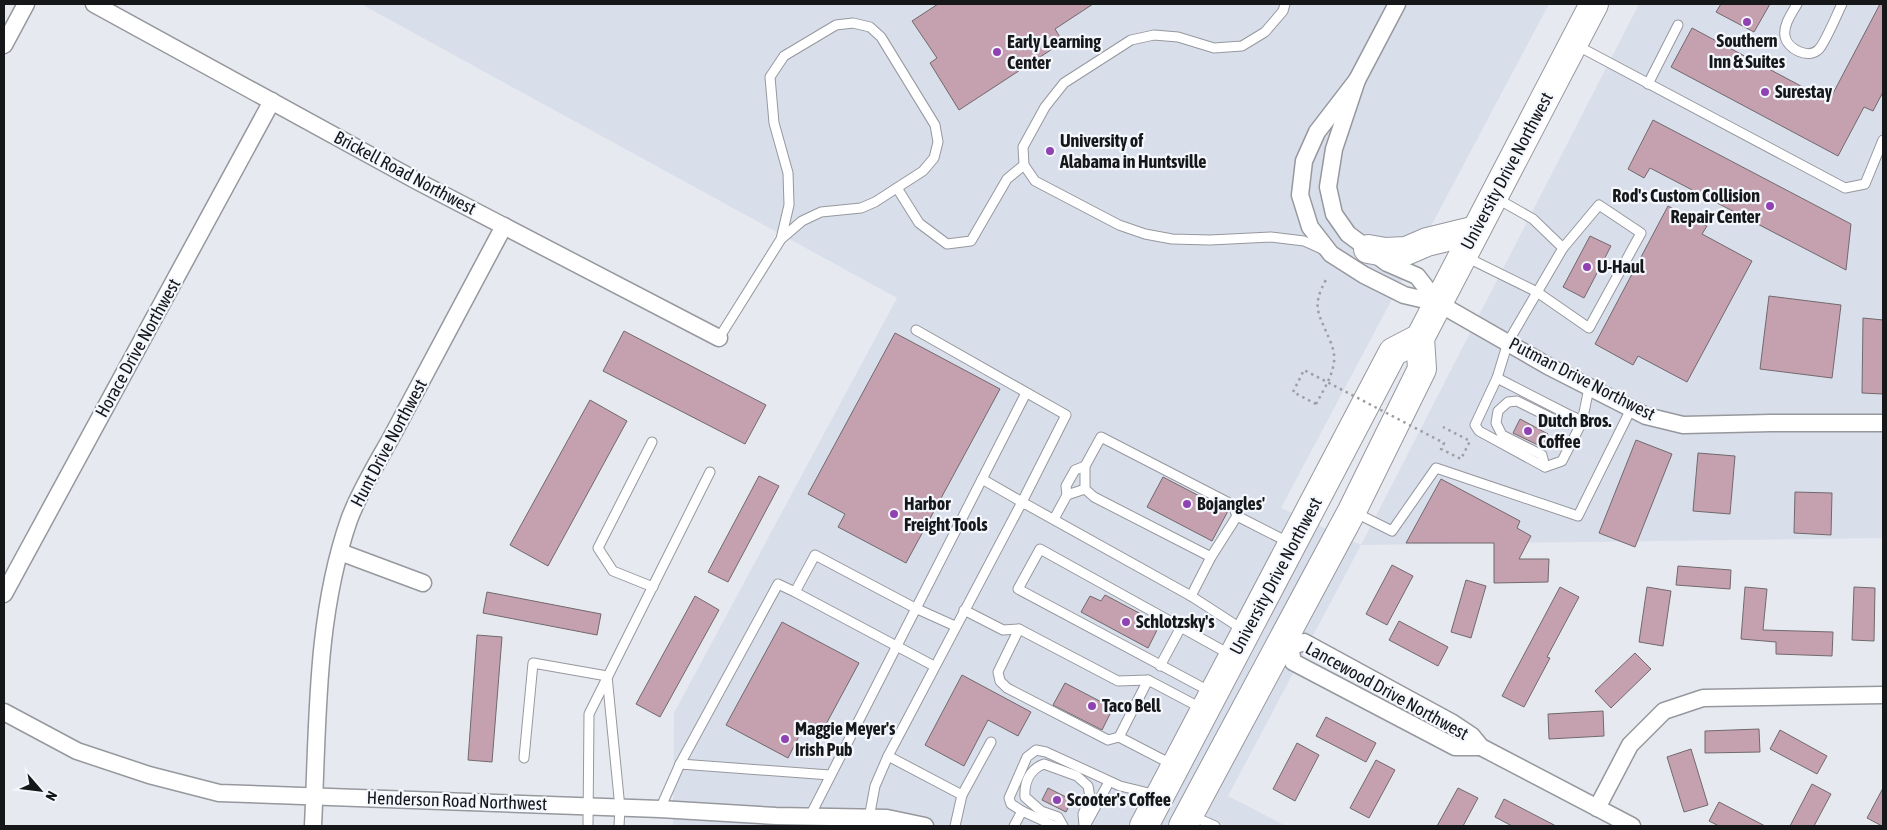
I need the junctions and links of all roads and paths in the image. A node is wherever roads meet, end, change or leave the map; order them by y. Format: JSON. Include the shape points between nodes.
{"nodes":[{"id":1,"x":26,"y":4,"type":"edge"},
{"id":2,"x":94,"y":4,"type":"edge"},
{"id":3,"x":1285,"y":4,"type":"edge"},
{"id":4,"x":1398,"y":4,"type":"edge"},
{"id":5,"x":1588,"y":4,"type":"edge"},
{"id":6,"x":1594,"y":4,"type":"edge"},
{"id":7,"x":1797,"y":4,"type":"edge"},
{"id":8,"x":1842,"y":4,"type":"edge"},
{"id":9,"x":1678,"y":25,"type":"dead end"},
{"id":10,"x":4,"y":45,"type":"edge"},
{"id":11,"x":1568,"y":53,"type":"junction"},
{"id":12,"x":1357,"y":80,"type":"junction"},
{"id":13,"x":1648,"y":84,"type":"junction"},
{"id":14,"x":272,"y":101,"type":"junction"},
{"id":15,"x":1883,"y":140,"type":"edge"},
{"id":16,"x":1024,"y":165,"type":"junction"},
{"id":17,"x":897,"y":188,"type":"junction"},
{"id":18,"x":1494,"y":196,"type":"junction"},
{"id":19,"x":504,"y":226,"type":"junction"},
{"id":20,"x":1476,"y":230,"type":"junction"},
{"id":21,"x":781,"y":239,"type":"junction"},
{"id":22,"x":1563,"y":248,"type":"junction"},
{"id":23,"x":1368,"y":249,"type":"junction"},
{"id":24,"x":1331,"y":254,"type":"junction"},
{"id":25,"x":1463,"y":255,"type":"junction"},
{"id":26,"x":1327,"y":278,"type":"dead end"},
{"id":27,"x":1538,"y":292,"type":"junction"},
{"id":28,"x":1438,"y":303,"type":"junction"},
{"id":29,"x":916,"y":330,"type":"dead end"},
{"id":30,"x":719,"y":338,"type":"joint"},
{"id":31,"x":1420,"y":338,"type":"junction"},
{"id":32,"x":1508,"y":342,"type":"junction"},
{"id":33,"x":1497,"y":378,"type":"junction"},
{"id":34,"x":1589,"y":388,"type":"junction"},
{"id":35,"x":1026,"y":393,"type":"junction"},
{"id":36,"x":1632,"y":409,"type":"junction"},
{"id":37,"x":1578,"y":419,"type":"junction"},
{"id":38,"x":1883,"y":423,"type":"edge"},
{"id":39,"x":1443,"y":427,"type":"dead end"},
{"id":40,"x":652,"y":442,"type":"dead end"},
{"id":41,"x":1085,"y":466,"type":"junction"},
{"id":42,"x":1545,"y":466,"type":"junction"},
{"id":43,"x":710,"y":472,"type":"dead end"},
{"id":44,"x":982,"y":479,"type":"junction"},
{"id":45,"x":1085,"y":489,"type":"junction"},
{"id":46,"x":1067,"y":495,"type":"junction"},
{"id":47,"x":1022,"y":502,"type":"junction"},
{"id":48,"x":1352,"y":511,"type":"junction"},
{"id":49,"x":1236,"y":516,"type":"junction"},
{"id":50,"x":1054,"y":519,"type":"junction"},
{"id":51,"x":1292,"y":545,"type":"junction"},
{"id":52,"x":340,"y":552,"type":"junction"},
{"id":53,"x":1212,"y":557,"type":"junction"},
{"id":54,"x":1275,"y":580,"type":"junction"},
{"id":55,"x":422,"y":582,"type":"dead end"},
{"id":56,"x":653,"y":587,"type":"junction"},
{"id":57,"x":795,"y":592,"type":"junction"},
{"id":58,"x":4,"y":594,"type":"edge"},
{"id":59,"x":1191,"y":596,"type":"junction"},
{"id":60,"x":915,"y":608,"type":"junction"},
{"id":61,"x":964,"y":610,"type":"junction"},
{"id":62,"x":955,"y":626,"type":"junction"},
{"id":63,"x":1181,"y":627,"type":"junction"},
{"id":64,"x":1019,"y":629,"type":"junction"},
{"id":65,"x":1247,"y":632,"type":"junction"},
{"id":66,"x":1286,"y":645,"type":"junction"},
{"id":67,"x":895,"y":647,"type":"junction"},
{"id":68,"x":1234,"y":656,"type":"junction"},
{"id":69,"x":934,"y":666,"type":"junction"},
{"id":70,"x":1160,"y":666,"type":"junction"},
{"id":71,"x":607,"y":676,"type":"junction"},
{"id":72,"x":1148,"y":680,"type":"junction"},
{"id":73,"x":1255,"y":694,"type":"junction"},
{"id":74,"x":1883,"y":695,"type":"edge"},
{"id":75,"x":1210,"y":702,"type":"junction"},
{"id":76,"x":4,"y":712,"type":"edge"},
{"id":77,"x":1119,"y":737,"type":"junction"},
{"id":78,"x":991,"y":742,"type":"dead end"},
{"id":79,"x":1481,"y":746,"type":"junction"},
{"id":80,"x":888,"y":756,"type":"junction"},
{"id":81,"x":524,"y":758,"type":"dead end"},
{"id":82,"x":680,"y":764,"type":"junction"},
{"id":83,"x":1176,"y":766,"type":"junction"},
{"id":84,"x":830,"y":775,"type":"junction"},
{"id":85,"x":1109,"y":782,"type":"junction"},
{"id":86,"x":962,"y":795,"type":"junction"},
{"id":87,"x":314,"y":796,"type":"junction"},
{"id":88,"x":1160,"y":796,"type":"junction"},
{"id":89,"x":587,"y":807,"type":"junction"},
{"id":90,"x":620,"y":808,"type":"junction"},
{"id":91,"x":1597,"y":808,"type":"junction"},
{"id":92,"x":660,"y":810,"type":"junction"},
{"id":93,"x":1022,"y":811,"type":"junction"},
{"id":94,"x":810,"y":816,"type":"junction"},
{"id":95,"x":869,"y":818,"type":"junction"},
{"id":96,"x":1186,"y":820,"type":"edge"},
{"id":97,"x":903,"y":824,"type":"edge"},
{"id":98,"x":313,"y":826,"type":"edge"},
{"id":99,"x":588,"y":826,"type":"edge"},
{"id":100,"x":619,"y":826,"type":"edge"},
{"id":101,"x":925,"y":826,"type":"edge"},
{"id":102,"x":955,"y":826,"type":"edge"},
{"id":103,"x":1014,"y":826,"type":"edge"},
{"id":104,"x":1055,"y":826,"type":"edge"},
{"id":105,"x":1063,"y":826,"type":"edge"},
{"id":106,"x":1084,"y":826,"type":"edge"},
{"id":107,"x":1144,"y":826,"type":"edge"},
{"id":108,"x":1215,"y":826,"type":"edge"},
{"id":109,"x":1632,"y":826,"type":"edge"}],
"edges":[{"from":1,"to":10,"type":"street"},
{"from":2,"to":14,"type":"street","name":"Brickell Road Northwest"},
{"from":3,"to":16,"type":"lane","via":[[1265,32],[1242,46],[1214,48],[1178,37],[1154,35],[1131,40],[1064,83],[1045,107],[1023,147]]},
{"from":4,"to":12,"type":"street"},
{"from":5,"to":11,"type":"highway"},
{"from":6,"to":11,"type":"highway","name":"University Drive Northwest"},
{"from":7,"to":8,"type":"lane","via":[[1785,28],[1785,36],[1788,44],[1804,54],[1812,54],[1819,49]]},
{"from":9,"to":13,"type":"lane"},
{"from":11,"to":13,"type":"lane"},
{"from":11,"to":18,"type":"highway","name":"University Drive Northwest"},
{"from":12,"to":23,"type":"street","via":[[1334,149],[1328,186],[1334,214],[1348,234]]},
{"from":12,"to":24,"type":"street","via":[[1317,132],[1304,161],[1300,195],[1310,227]]},
{"from":13,"to":15,"type":"lane","via":[[1845,188],[1865,184]]},
{"from":14,"to":19,"type":"street","name":"Brickell Road Northwest"},
{"from":14,"to":58,"type":"street","name":"Horace Drive Northwest"},
{"from":16,"to":17,"type":"lane","via":[[1007,179],[971,241],[947,244],[919,223]]},
{"from":16,"to":24,"type":"lane","via":[[1035,181],[1119,225],[1145,234],[1191,240],[1271,237],[1304,241]]},
{"from":17,"to":21,"type":"lane","via":[[861,208],[821,212],[802,221]]},
{"from":17,"to":21,"type":"lane","via":[[934,158],[938,142],[936,125],[881,37],[870,27],[853,23],[836,25],[784,56],[770,78],[774,123],[788,173],[789,206]]},
{"from":18,"to":20,"type":"highway","name":"University Drive Northwest"},
{"from":18,"to":22,"type":"lane","via":[[1533,219]]},
{"from":19,"to":30,"type":"street","name":"Brickell Road Northwest"},
{"from":19,"to":52,"type":"street","name":"Hunt Drive Northwest","via":[[398,426],[365,481]]},
{"from":20,"to":23,"type":"highway","via":[[1427,242],[1406,251]]},
{"from":20,"to":25,"type":"highway","name":"University Drive Northwest"},
{"from":21,"to":30,"type":"lane"},
{"from":22,"to":27,"type":"lane"},
{"from":22,"to":27,"type":"lane","via":[[1599,205],[1640,233],[1589,328]]},
{"from":23,"to":28,"type":"street","via":[[1387,263],[1416,276]]},
{"from":24,"to":28,"type":"street","via":[[1404,295]]},
{"from":25,"to":27,"type":"lane"},
{"from":25,"to":28,"type":"highway","name":"University Drive Northwest"},
{"from":26,"to":39,"type":"path","bridge":true,"via":[[1316,306],[1333,350],[1330,376],[1316,404],[1293,392],[1304,370],[1444,443],[1441,449],[1461,459],[1470,441]]},
{"from":27,"to":32,"type":"lane"},
{"from":28,"to":31,"type":"highway","name":"University Drive Northwest"},
{"from":28,"to":32,"type":"street","name":"Putman Drive Northwest"},
{"from":29,"to":35,"type":"lane"},
{"from":31,"to":48,"type":"highway","name":"University Drive Northwest","via":[[1422,370]]},
{"from":31,"to":51,"type":"highway","name":"University Drive Northwest","via":[[1393,352]]},
{"from":32,"to":33,"type":"lane"},
{"from":32,"to":34,"type":"street","name":"Putman Drive Northwest"},
{"from":33,"to":37,"type":"lane"},
{"from":33,"to":42,"type":"lane","via":[[1475,425],[1478,431]]},
{"from":34,"to":36,"type":"street","name":"Putman Drive Northwest"},
{"from":34,"to":37,"type":"lane"},
{"from":35,"to":44,"type":"lane"},
{"from":35,"to":47,"type":"lane","via":[[1066,415]]},
{"from":36,"to":38,"type":"street","name":"Putman Drive Northwest","via":[[1682,425]]},
{"from":36,"to":48,"type":"lane","via":[[1578,516],[1436,468],[1392,531]]},
{"from":37,"to":42,"type":"lane","via":[[1562,461]]},
{"from":37,"to":42,"type":"lane","via":[[1561,423],[1517,401],[1508,402],[1498,411],[1496,423],[1502,435],[1542,455]]},
{"from":40,"to":56,"type":"lane","via":[[598,548],[612,572]]},
{"from":41,"to":45,"type":"lane"},
{"from":41,"to":46,"type":"lane","via":[[1076,470],[1066,486]]},
{"from":41,"to":49,"type":"lane","via":[[1101,437],[1233,505]]},
{"from":43,"to":56,"type":"lane"},
{"from":44,"to":47,"type":"lane"},
{"from":44,"to":60,"type":"lane"},
{"from":45,"to":46,"type":"lane"},
{"from":45,"to":53,"type":"lane","via":[[1094,497]]},
{"from":46,"to":50,"type":"lane"},
{"from":47,"to":50,"type":"lane"},
{"from":47,"to":61,"type":"lane"},
{"from":48,"to":66,"type":"highway","name":"University Drive Northwest"},
{"from":49,"to":51,"type":"lane"},
{"from":49,"to":53,"type":"lane"},
{"from":50,"to":59,"type":"lane"},
{"from":51,"to":54,"type":"highway","name":"University Drive Northwest"},
{"from":52,"to":55,"type":"street"},
{"from":52,"to":87,"type":"street","name":"Hunt Drive Northwest","via":[[321,646]]},
{"from":53,"to":59,"type":"lane"},
{"from":54,"to":65,"type":"highway","name":"University Drive Northwest"},
{"from":54,"to":66,"type":"highway","via":[[1282,601],[1271,632]]},
{"from":56,"to":71,"type":"lane"},
{"from":57,"to":60,"type":"lane","via":[[815,555]]},
{"from":57,"to":67,"type":"lane"},
{"from":57,"to":82,"type":"lane","via":[[778,584]]},
{"from":59,"to":65,"type":"lane"},
{"from":60,"to":62,"type":"lane"},
{"from":60,"to":67,"type":"lane"},
{"from":61,"to":62,"type":"lane"},
{"from":61,"to":64,"type":"lane","via":[[1003,630]]},
{"from":62,"to":69,"type":"lane"},
{"from":63,"to":68,"type":"lane"},
{"from":63,"to":70,"type":"lane"},
{"from":63,"to":70,"type":"lane","via":[[1040,549],[1018,589]]},
{"from":64,"to":72,"type":"lane","via":[[1118,681]]},
{"from":64,"to":77,"type":"lane","via":[[998,672],[1007,688],[1108,740]]},
{"from":65,"to":68,"type":"highway","name":"University Drive Northwest"},
{"from":65,"to":73,"type":"highway","via":[[1254,637],[1258,648],[1249,668]]},
{"from":66,"to":73,"type":"highway","name":"University Drive Northwest"},
{"from":66,"to":79,"type":"street","name":"Lancewood Drive Northwest","via":[[1304,642],[1451,722]]},
{"from":66,"to":79,"type":"street","name":"Lancewood Drive Northwest","via":[[1294,662],[1456,747]]},
{"from":67,"to":69,"type":"lane"},
{"from":67,"to":84,"type":"lane"},
{"from":68,"to":75,"type":"highway","name":"University Drive Northwest"},
{"from":69,"to":80,"type":"lane"},
{"from":70,"to":75,"type":"lane"},
{"from":71,"to":81,"type":"lane","via":[[533,663]]},
{"from":71,"to":89,"type":"lane","via":[[588,714]]},
{"from":71,"to":90,"type":"lane"},
{"from":72,"to":75,"type":"lane"},
{"from":72,"to":77,"type":"lane"},
{"from":73,"to":96,"type":"highway","name":"University Drive Northwest"},
{"from":74,"to":91,"type":"street","via":[[1703,698],[1664,711],[1630,745]]},
{"from":75,"to":83,"type":"highway","name":"University Drive Northwest"},
{"from":76,"to":87,"type":"street","name":"Henderson Road Northwest","via":[[77,751],[150,775],[219,793]]},
{"from":77,"to":83,"type":"lane"},
{"from":78,"to":86,"type":"lane"},
{"from":79,"to":91,"type":"street","name":"Lancewood Drive Northwest"},
{"from":80,"to":86,"type":"lane"},
{"from":80,"to":95,"type":"lane","via":[[875,786]]},
{"from":82,"to":84,"type":"lane"},
{"from":82,"to":92,"type":"lane"},
{"from":83,"to":88,"type":"highway","name":"University Drive Northwest"},
{"from":84,"to":94,"type":"lane"},
{"from":85,"to":88,"type":"lane"},
{"from":85,"to":93,"type":"lane","via":[[1036,750],[1027,757],[1009,798],[1011,804]]},
{"from":85,"to":106,"type":"lane"},
{"from":86,"to":102,"type":"lane"},
{"from":87,"to":89,"type":"street","name":"Henderson Road Northwest"},
{"from":87,"to":98,"type":"street","name":"Hunt Drive Northwest"},
{"from":88,"to":107,"type":"highway","name":"University Drive Northwest"},
{"from":89,"to":90,"type":"street","name":"Henderson Road Northwest"},
{"from":89,"to":99,"type":"lane"},
{"from":90,"to":92,"type":"street","name":"Henderson Road Northwest"},
{"from":90,"to":100,"type":"lane"},
{"from":91,"to":109,"type":"street","name":"Lancewood Drive Northwest"},
{"from":92,"to":94,"type":"street","name":"Henderson Road Northwest"},
{"from":93,"to":103,"type":"lane"},
{"from":93,"to":104,"type":"lane"},
{"from":94,"to":95,"type":"street","name":"Henderson Road Northwest"},
{"from":95,"to":97,"type":"street","name":"Henderson Road Northwest","via":[[887,818]]},
{"from":96,"to":108,"type":"lane"},
{"from":97,"to":101,"type":"street","name":"Henderson Road Northwest"},
{"from":105,"to":106,"type":"lane","via":[[1058,817],[1041,811],[1025,797],[1028,780],[1035,767],[1044,764],[1077,776],[1088,786],[1090,797],[1083,814]]}]}
